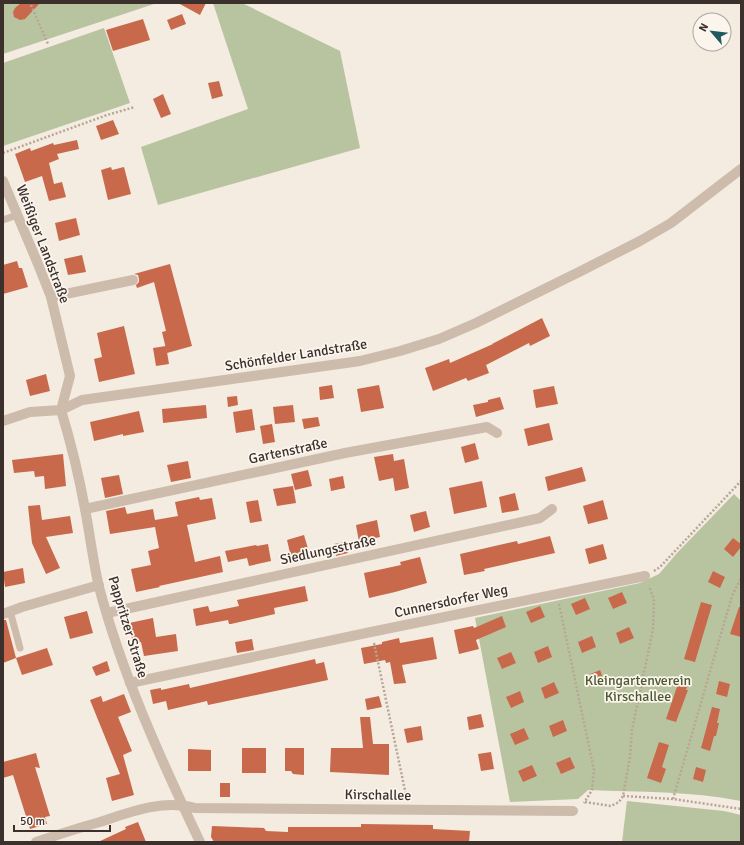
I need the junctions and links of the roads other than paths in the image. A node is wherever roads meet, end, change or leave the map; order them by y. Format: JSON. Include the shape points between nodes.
{"nodes":[{"id":1,"x":741,"y":169,"type":"edge"},
{"id":2,"x":3,"y":181,"type":"edge"},
{"id":3,"x":17,"y":215,"type":"junction"},
{"id":4,"x":3,"y":220,"type":"edge"},
{"id":5,"x":133,"y":280,"type":"dead end"},
{"id":6,"x":50,"y":297,"type":"junction"},
{"id":7,"x":61,"y":410,"type":"junction"},
{"id":8,"x":3,"y":421,"type":"edge"},
{"id":9,"x":497,"y":433,"type":"dead end"},
{"id":10,"x":85,"y":509,"type":"junction"},
{"id":11,"x":552,"y":509,"type":"dead end"},
{"id":12,"x":645,"y":576,"type":"road end"},
{"id":13,"x":99,"y":585,"type":"junction"},
{"id":14,"x":7,"y":613,"type":"edge"},
{"id":15,"x":107,"y":613,"type":"junction"},
{"id":16,"x":20,"y":648,"type":"dead end"},
{"id":17,"x":130,"y":683,"type":"junction"},
{"id":18,"x":182,"y":804,"type":"junction"},
{"id":19,"x":573,"y":811,"type":"road end"},
{"id":20,"x":36,"y":842,"type":"edge"},
{"id":21,"x":200,"y":842,"type":"edge"}],
"edges":[{"from":1,"to":7,"type":"street","name":"Schönfelder Landstraße","via":[[671,223],[640,241],[439,339],[360,361],[82,400]]},
{"from":2,"to":3,"type":"street","name":"Weißiger Landstraße"},
{"from":3,"to":4,"type":"lane"},
{"from":3,"to":6,"type":"street","name":"Weißiger Landstraße"},
{"from":5,"to":6,"type":"street"},
{"from":6,"to":7,"type":"street","name":"Weißiger Landstraße","via":[[70,376]]},
{"from":7,"to":8,"type":"street","name":"Schönfelder Landstraße","via":[[30,412]]},
{"from":7,"to":10,"type":"street","name":"Pappritzer Straße","via":[[73,449]]},
{"from":9,"to":10,"type":"street","name":"Gartenstraße","via":[[487,427],[345,453]]},
{"from":10,"to":13,"type":"street","name":"Pappritzer Straße"},
{"from":11,"to":15,"type":"street","name":"Siedlungsstraße","via":[[540,518]]},
{"from":12,"to":17,"type":"street","name":"Cunnersdorfer Weg"},
{"from":13,"to":14,"type":"street"},
{"from":13,"to":15,"type":"street","name":"Pappritzer Straße"},
{"from":14,"to":16,"type":"lane"},
{"from":15,"to":17,"type":"street","name":"Pappritzer Straße"},
{"from":17,"to":18,"type":"street","name":"Pappritzer Straße"},
{"from":18,"to":19,"type":"street","name":"Kirschallee","via":[[195,808]]},
{"from":18,"to":20,"type":"street","name":"Kirschallee","via":[[132,811]]},
{"from":18,"to":21,"type":"street","name":"Pappritzer Straße"}]}
